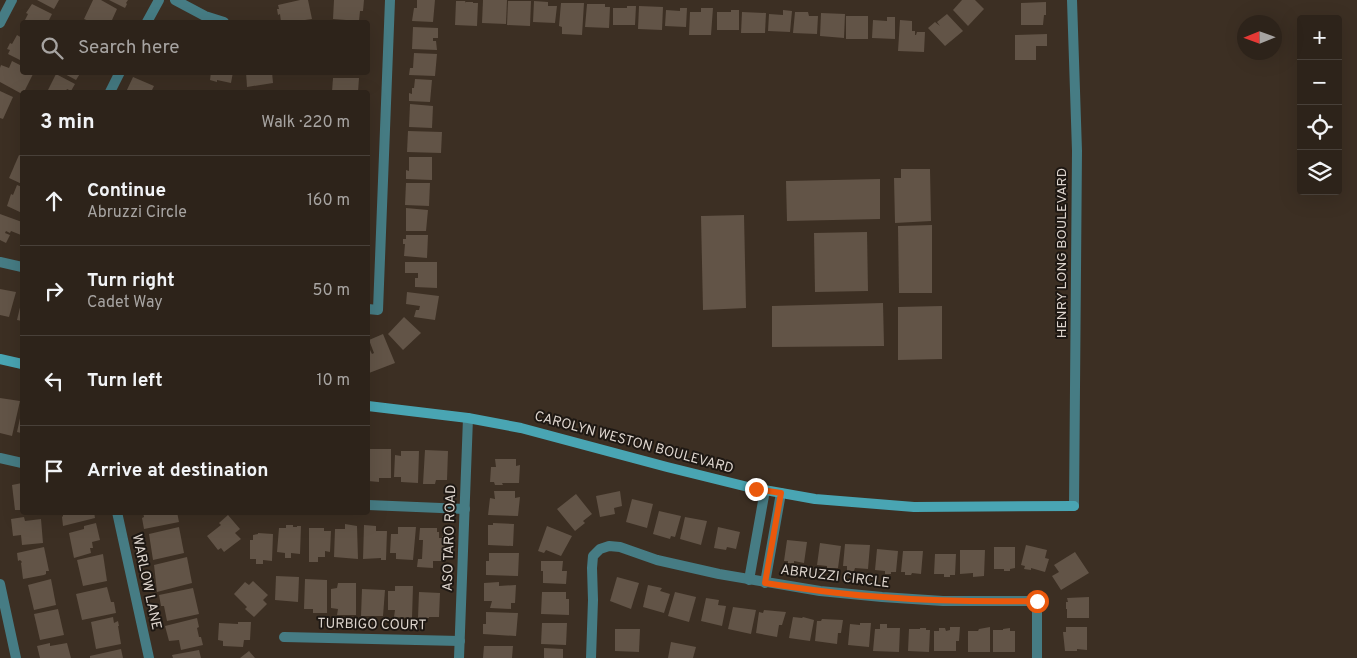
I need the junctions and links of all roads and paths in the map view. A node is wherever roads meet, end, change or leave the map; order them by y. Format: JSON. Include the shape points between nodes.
{"nodes":[{"id":1,"x":12,"y":0,"type":"edge"},
{"id":2,"x":159,"y":0,"type":"edge"},
{"id":3,"x":175,"y":0,"type":"edge"},
{"id":4,"x":390,"y":0,"type":"edge"},
{"id":5,"x":1072,"y":0,"type":"edge"},
{"id":6,"x":148,"y":20,"type":"edge"},
{"id":7,"x":218,"y":20,"type":"edge"},
{"id":8,"x":0,"y":23,"type":"edge"},
{"id":9,"x":118,"y":75,"type":"edge"},
{"id":10,"x":111,"y":90,"type":"edge"},
{"id":11,"x":0,"y":262,"type":"edge"},
{"id":12,"x":20,"y":267,"type":"edge"},
{"id":13,"x":373,"y":309,"type":"edge"},
{"id":14,"x":0,"y":360,"type":"edge"},
{"id":15,"x":20,"y":364,"type":"edge"},
{"id":16,"x":370,"y":406,"type":"edge"},
{"id":17,"x":468,"y":418,"type":"junction"},
{"id":18,"x":0,"y":458,"type":"edge"},
{"id":19,"x":20,"y":463,"type":"edge"},
{"id":20,"x":765,"y":490,"type":"junction"},
{"id":21,"x":781,"y":493,"type":"junction"},
{"id":22,"x":370,"y":505,"type":"edge"},
{"id":23,"x":1074,"y":506,"type":"joint"},
{"id":24,"x":465,"y":509,"type":"junction"},
{"id":25,"x":118,"y":515,"type":"edge"},
{"id":26,"x":749,"y":580,"type":"junction"},
{"id":27,"x":765,"y":583,"type":"junction"},
{"id":28,"x":0,"y":584,"type":"edge"},
{"id":29,"x":284,"y":637,"type":"dead end"},
{"id":30,"x":460,"y":641,"type":"junction"},
{"id":31,"x":16,"y":658,"type":"edge"},
{"id":32,"x":149,"y":658,"type":"edge"},
{"id":33,"x":459,"y":658,"type":"edge"},
{"id":34,"x":591,"y":658,"type":"edge"},
{"id":35,"x":1037,"y":658,"type":"edge"}],
"edges":[{"from":1,"to":8,"type":"street"},
{"from":2,"to":6,"type":"street"},
{"from":3,"to":7,"type":"street"},
{"from":4,"to":13,"type":"street"},
{"from":5,"to":23,"type":"street","name":"HENRY LONG BOULEVARD","via":[[1077,150]]},
{"from":9,"to":10,"type":"street"},
{"from":11,"to":12,"type":"street"},
{"from":14,"to":15,"type":"street"},
{"from":16,"to":17,"type":"street","name":"CAROLYN WESTON BOULEVARD"},
{"from":17,"to":20,"type":"street","name":"CAROLYN WESTON BOULEVARD","via":[[521,428]]},
{"from":17,"to":24,"type":"street","name":"ASO TARO ROAD"},
{"from":18,"to":19,"type":"street"},
{"from":20,"to":21,"type":"street","name":"CAROLYN WESTON BOULEVARD"},
{"from":20,"to":26,"type":"street"},
{"from":21,"to":23,"type":"street","name":"CAROLYN WESTON BOULEVARD","via":[[914,507]]},
{"from":21,"to":27,"type":"street"},
{"from":22,"to":24,"type":"street"},
{"from":24,"to":30,"type":"street","name":"ASO TARO ROAD"},
{"from":25,"to":32,"type":"street","name":"WARLOW LANE"},
{"from":26,"to":27,"type":"street","name":"ABRUZZI CIRCLE"},
{"from":26,"to":34,"type":"street","name":"ABRUZZI CIRCLE","via":[[657,560],[620,548],[609,546],[600,549],[593,556],[592,568]]},
{"from":27,"to":35,"type":"street","name":"ABRUZZI CIRCLE","via":[[882,597],[1037,601]]},
{"from":28,"to":31,"type":"street"},
{"from":29,"to":30,"type":"street","name":"TURBIGO COURT"},
{"from":30,"to":33,"type":"street","name":"ASO TARO ROAD"}]}
